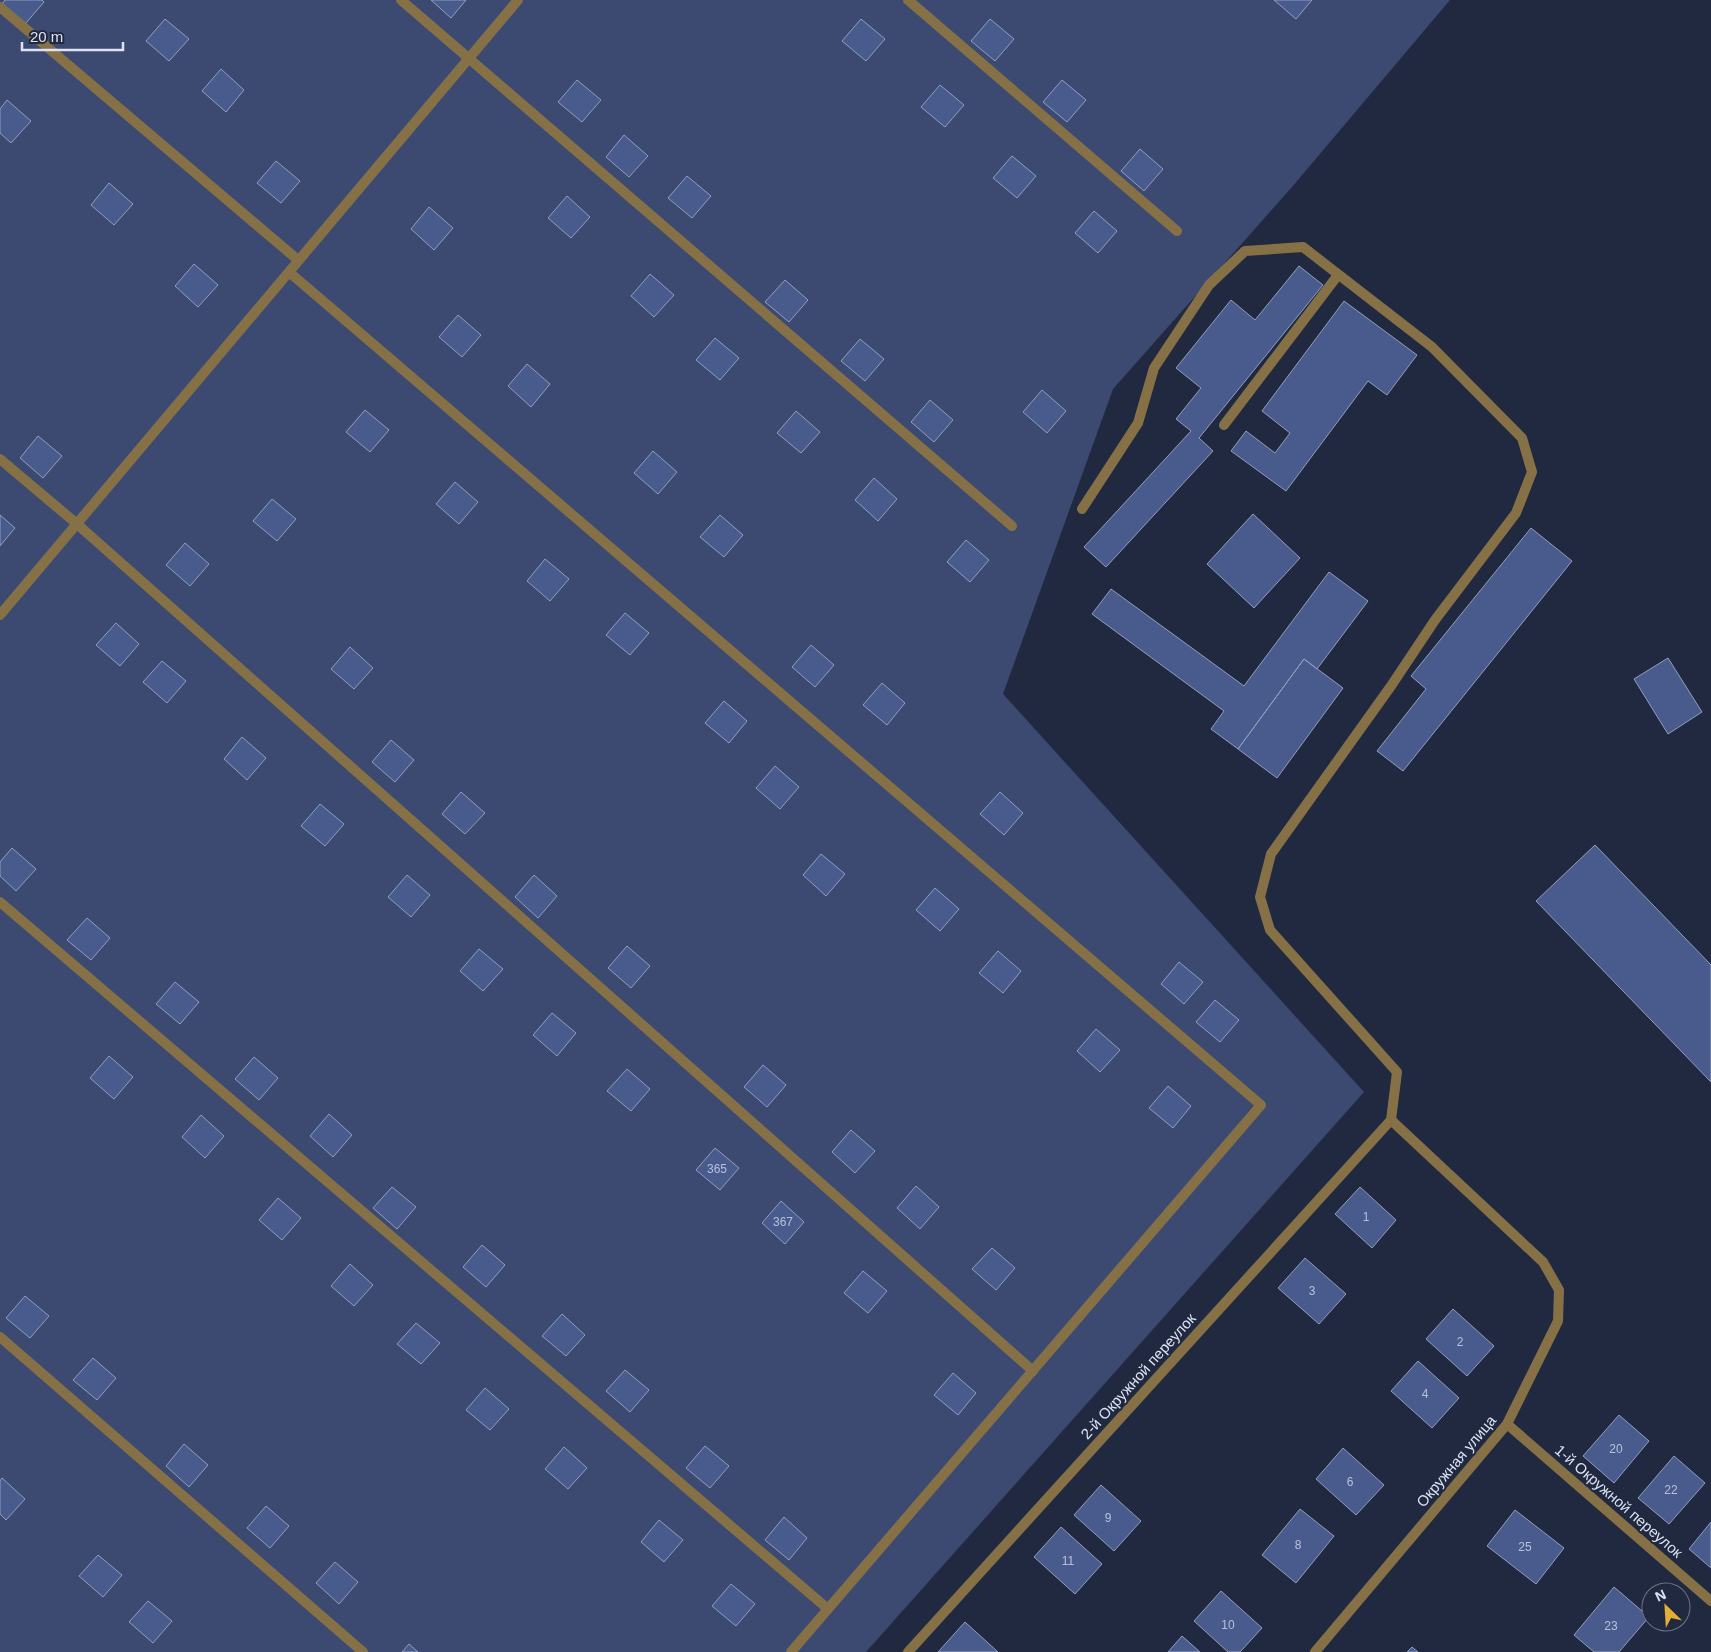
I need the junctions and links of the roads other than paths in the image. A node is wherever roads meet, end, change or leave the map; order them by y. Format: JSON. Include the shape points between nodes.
{"nodes":[{"id":1,"x":401,"y":0,"type":"edge"},
{"id":2,"x":518,"y":0,"type":"edge"},
{"id":3,"x":908,"y":0,"type":"edge"},
{"id":4,"x":0,"y":7,"type":"edge"},
{"id":5,"x":468,"y":59,"type":"junction"},
{"id":6,"x":1177,"y":231,"type":"dead end"},
{"id":7,"x":298,"y":260,"type":"junction"},
{"id":8,"x":289,"y":272,"type":"junction"},
{"id":9,"x":1338,"y":275,"type":"junction"},
{"id":10,"x":1224,"y":425,"type":"dead end"},
{"id":11,"x":0,"y":458,"type":"edge"},
{"id":12,"x":1082,"y":509,"type":"dead end"},
{"id":13,"x":76,"y":524,"type":"junction"},
{"id":14,"x":1012,"y":526,"type":"dead end"},
{"id":15,"x":0,"y":615,"type":"edge"},
{"id":16,"x":0,"y":902,"type":"edge"},
{"id":17,"x":1391,"y":1120,"type":"junction"},
{"id":18,"x":0,"y":1338,"type":"edge"},
{"id":19,"x":1033,"y":1371,"type":"junction"},
{"id":20,"x":1507,"y":1424,"type":"junction"},
{"id":21,"x":1711,"y":1601,"type":"edge"},
{"id":22,"x":828,"y":1608,"type":"junction"},
{"id":23,"x":363,"y":1652,"type":"edge"},
{"id":24,"x":791,"y":1652,"type":"edge"},
{"id":25,"x":908,"y":1652,"type":"edge"},
{"id":26,"x":1315,"y":1652,"type":"edge"}],
"edges":[{"from":1,"to":5,"type":"street"},
{"from":2,"to":5,"type":"street"},
{"from":3,"to":6,"type":"street"},
{"from":4,"to":7,"type":"street"},
{"from":5,"to":7,"type":"street"},
{"from":5,"to":14,"type":"street"},
{"from":7,"to":8,"type":"street"},
{"from":8,"to":13,"type":"street"},
{"from":8,"to":19,"type":"street","via":[[1261,1105]]},
{"from":9,"to":10,"type":"street"},
{"from":9,"to":12,"type":"street","via":[[1303,247],[1245,251],[1209,285],[1154,368],[1138,423]]},
{"from":9,"to":17,"type":"street","via":[[1432,347],[1522,438],[1532,472],[1516,513],[1435,620],[1271,854],[1260,897],[1270,930],[1397,1072]]},
{"from":11,"to":13,"type":"street"},
{"from":13,"to":15,"type":"street"},
{"from":13,"to":19,"type":"street"},
{"from":16,"to":22,"type":"street"},
{"from":17,"to":20,"type":"street","name":"Окружная улица","via":[[1543,1262],[1559,1290],[1558,1321]]},
{"from":17,"to":25,"type":"street","name":"2-й Окружной переулок"},
{"from":18,"to":23,"type":"street"},
{"from":19,"to":22,"type":"street"},
{"from":20,"to":21,"type":"street","name":"1-й Окружной переулок"},
{"from":20,"to":26,"type":"street","name":"Окружная улица"},
{"from":22,"to":24,"type":"street"}]}
